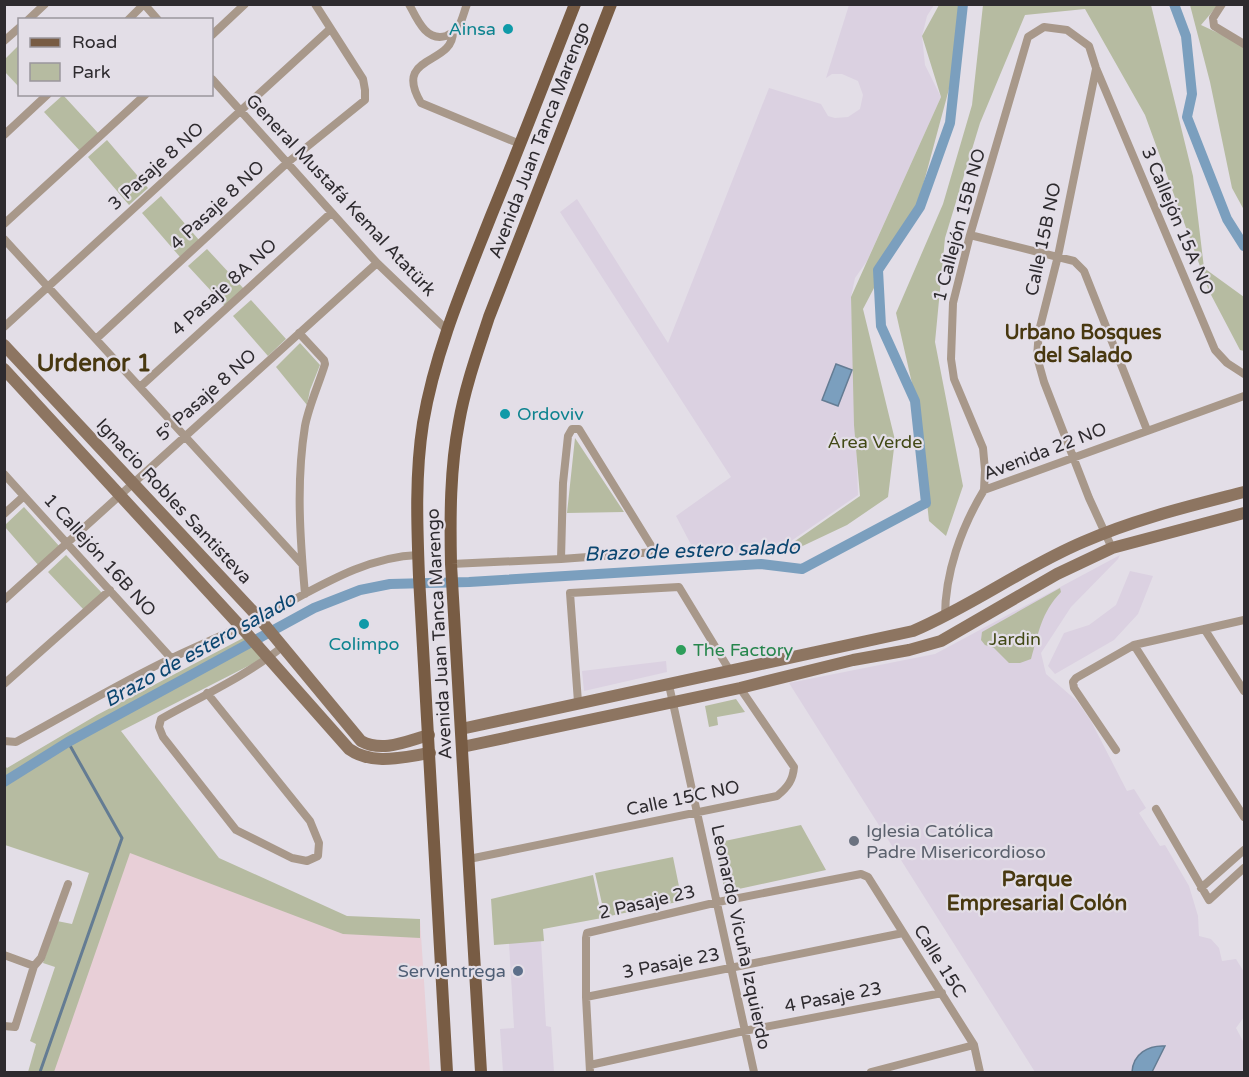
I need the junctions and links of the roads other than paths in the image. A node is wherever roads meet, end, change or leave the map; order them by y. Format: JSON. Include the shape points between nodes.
{"nodes":[{"id":1,"x":45,"y":4,"type":"edge"},
{"id":2,"x":144,"y":4,"type":"edge"},
{"id":3,"x":245,"y":4,"type":"edge"},
{"id":4,"x":315,"y":4,"type":"edge"},
{"id":5,"x":408,"y":4,"type":"edge"},
{"id":6,"x":467,"y":4,"type":"edge"},
{"id":7,"x":575,"y":4,"type":"edge"},
{"id":8,"x":611,"y":4,"type":"edge"},
{"id":9,"x":1222,"y":4,"type":"edge"},
{"id":10,"x":30,"y":18,"type":"edge"},
{"id":11,"x":130,"y":18,"type":"edge"},
{"id":12,"x":156,"y":18,"type":"edge"},
{"id":13,"x":18,"y":29,"type":"edge"},
{"id":14,"x":330,"y":29,"type":"junction"},
{"id":15,"x":453,"y":32,"type":"junction"},
{"id":16,"x":213,"y":34,"type":"edge"},
{"id":17,"x":1028,"y":38,"type":"joint"},
{"id":18,"x":4,"y":41,"type":"edge"},
{"id":19,"x":1245,"y":44,"type":"edge"},
{"id":20,"x":1096,"y":68,"type":"junction"},
{"id":21,"x":213,"y":81,"type":"edge"},
{"id":22,"x":46,"y":96,"type":"edge"},
{"id":23,"x":144,"y":96,"type":"edge"},
{"id":24,"x":240,"y":111,"type":"junction"},
{"id":25,"x":4,"y":135,"type":"edge"},
{"id":26,"x":520,"y":144,"type":"junction"},
{"id":27,"x":287,"y":163,"type":"junction"},
{"id":28,"x":331,"y":213,"type":"junction"},
{"id":29,"x":4,"y":224,"type":"edge"},
{"id":30,"x":970,"y":235,"type":"junction"},
{"id":31,"x":4,"y":239,"type":"edge"},
{"id":32,"x":1058,"y":256,"type":"junction"},
{"id":33,"x":376,"y":263,"type":"junction"},
{"id":34,"x":48,"y":287,"type":"junction"},
{"id":35,"x":4,"y":327,"type":"edge"},
{"id":36,"x":448,"y":331,"type":"junction"},
{"id":37,"x":299,"y":333,"type":"junction"},
{"id":38,"x":96,"y":339,"type":"junction"},
{"id":39,"x":4,"y":345,"type":"edge"},
{"id":40,"x":4,"y":369,"type":"edge"},
{"id":41,"x":1245,"y":374,"type":"edge"},
{"id":42,"x":140,"y":387,"type":"junction"},
{"id":43,"x":1245,"y":396,"type":"edge"},
{"id":44,"x":1148,"y":430,"type":"junction"},
{"id":45,"x":185,"y":436,"type":"junction"},
{"id":46,"x":1073,"y":458,"type":"junction"},
{"id":47,"x":4,"y":474,"type":"edge"},
{"id":48,"x":133,"y":484,"type":"junction"},
{"id":49,"x":984,"y":490,"type":"junction"},
{"id":50,"x":1245,"y":492,"type":"edge"},
{"id":51,"x":120,"y":495,"type":"junction"},
{"id":52,"x":24,"y":496,"type":"junction"},
{"id":53,"x":4,"y":514,"type":"edge"},
{"id":54,"x":1244,"y":515,"type":"edge"},
{"id":55,"x":1104,"y":534,"type":"junction"},
{"id":56,"x":67,"y":543,"type":"junction"},
{"id":57,"x":1112,"y":548,"type":"junction"},
{"id":58,"x":418,"y":555,"type":"junction"},
{"id":59,"x":561,"y":559,"type":"junction"},
{"id":60,"x":302,"y":564,"type":"junction"},
{"id":61,"x":451,"y":568,"type":"junction"},
{"id":62,"x":110,"y":590,"type":"junction"},
{"id":63,"x":305,"y":594,"type":"junction"},
{"id":64,"x":4,"y":600,"type":"edge"},
{"id":65,"x":945,"y":617,"type":"junction"},
{"id":66,"x":1245,"y":620,"type":"edge"},
{"id":67,"x":260,"y":621,"type":"junction"},
{"id":68,"x":244,"y":630,"type":"junction"},
{"id":69,"x":1205,"y":630,"type":"junction"},
{"id":70,"x":280,"y":645,"type":"junction"},
{"id":71,"x":1134,"y":645,"type":"junction"},
{"id":72,"x":267,"y":657,"type":"junction"},
{"id":73,"x":171,"y":658,"type":"junction"},
{"id":74,"x":730,"y":671,"type":"junction"},
{"id":75,"x":4,"y":684,"type":"edge"},
{"id":76,"x":669,"y":685,"type":"junction"},
{"id":77,"x":741,"y":688,"type":"junction"},
{"id":78,"x":1245,"y":691,"type":"edge"},
{"id":79,"x":207,"y":693,"type":"junction"},
{"id":80,"x":578,"y":702,"type":"junction"},
{"id":81,"x":673,"y":702,"type":"junction"},
{"id":82,"x":461,"y":729,"type":"junction"},
{"id":83,"x":429,"y":735,"type":"junction"},
{"id":84,"x":6,"y":741,"type":"edge"},
{"id":85,"x":462,"y":747,"type":"junction"},
{"id":86,"x":1116,"y":750,"type":"dead end"},
{"id":87,"x":430,"y":753,"type":"junction"},
{"id":88,"x":1156,"y":809,"type":"dead end"},
{"id":89,"x":697,"y":812,"type":"junction"},
{"id":90,"x":1245,"y":817,"type":"edge"},
{"id":91,"x":1245,"y":850,"type":"edge"},
{"id":92,"x":469,"y":859,"type":"junction"},
{"id":93,"x":1245,"y":868,"type":"edge"},
{"id":94,"x":861,"y":874,"type":"joint"},
{"id":95,"x":68,"y":884,"type":"dead end"},
{"id":96,"x":1201,"y":888,"type":"junction"},
{"id":97,"x":718,"y":902,"type":"junction"},
{"id":98,"x":903,"y":933,"type":"junction"},
{"id":99,"x":4,"y":956,"type":"edge"},
{"id":100,"x":34,"y":966,"type":"junction"},
{"id":101,"x":731,"y":968,"type":"junction"},
{"id":102,"x":942,"y":993,"type":"junction"},
{"id":103,"x":586,"y":997,"type":"junction"},
{"id":104,"x":4,"y":1026,"type":"edge"},
{"id":105,"x":744,"y":1031,"type":"junction"},
{"id":106,"x":974,"y":1045,"type":"junction"},
{"id":107,"x":590,"y":1069,"type":"edge"},
{"id":108,"x":887,"y":1071,"type":"edge"},
{"id":109,"x":447,"y":1072,"type":"edge"},
{"id":110,"x":481,"y":1072,"type":"edge"},
{"id":111,"x":754,"y":1072,"type":"edge"},
{"id":112,"x":871,"y":1072,"type":"edge"},
{"id":113,"x":980,"y":1072,"type":"edge"}],
"edges":[{"from":1,"to":10,"type":"street"},
{"from":2,"to":11,"type":"street"},
{"from":2,"to":12,"type":"street"},
{"from":3,"to":16,"type":"street"},
{"from":4,"to":14,"type":"street"},
{"from":5,"to":15,"type":"street","via":[[430,35]]},
{"from":6,"to":15,"type":"street","via":[[458,29]]},
{"from":7,"to":26,"type":"main road","name":"Avenida Juan Tanca Marengo"},
{"from":8,"to":61,"type":"main road","name":"Avenida Juan Tanca Marengo","via":[[473,366],[459,421],[453,467]]},
{"from":9,"to":19,"type":"street","via":[[1213,18],[1214,26]]},
{"from":13,"to":18,"type":"street"},
{"from":14,"to":24,"type":"street","name":"3 Pasaje 8 NO"},
{"from":14,"to":27,"type":"street","name":"4 Pasaje 8 NO","via":[[363,79],[365,100]]},
{"from":15,"to":26,"type":"street","via":[[449,46],[417,68],[414,92],[420,103]]},
{"from":17,"to":20,"type":"street","name":"3 Callejón 15A NO","via":[[1044,27],[1067,30],[1089,46]]},
{"from":17,"to":30,"type":"street","name":"1 Callejón 15B NO"},
{"from":20,"to":32,"type":"street","name":"Calle 15B NO"},
{"from":20,"to":41,"type":"street","name":"3 Callejón 15A NO","via":[[1215,350]]},
{"from":21,"to":24,"type":"street","name":"General Mustafá Kemal Atatürk"},
{"from":22,"to":25,"type":"street"},
{"from":23,"to":29,"type":"street"},
{"from":24,"to":27,"type":"street","name":"General Mustafá Kemal Atatürk"},
{"from":24,"to":34,"type":"street","name":"3 Pasaje 8 NO"},
{"from":26,"to":36,"type":"main road","name":"Avenida Juan Tanca Marengo"},
{"from":27,"to":28,"type":"street","name":"General Mustafá Kemal Atatürk"},
{"from":27,"to":38,"type":"street","name":"4 Pasaje 8 NO"},
{"from":28,"to":33,"type":"street","name":"General Mustafá Kemal Atatürk"},
{"from":28,"to":42,"type":"street","name":"4 Pasaje 8A NO"},
{"from":30,"to":32,"type":"street"},
{"from":30,"to":49,"type":"street","name":"1 Callejón 15B NO","via":[[953,303],[951,359],[954,379],[983,448]]},
{"from":31,"to":34,"type":"street"},
{"from":32,"to":44,"type":"street","via":[[1074,261],[1084,272]]},
{"from":32,"to":46,"type":"street","name":"Calle 15B NO","via":[[1039,331],[1037,357]]},
{"from":33,"to":36,"type":"street","name":"General Mustafá Kemal Atatürk"},
{"from":33,"to":37,"type":"street","name":"5° Pasaje 8 NO"},
{"from":34,"to":35,"type":"street","name":"3 Pasaje 8 NO"},
{"from":34,"to":38,"type":"street"},
{"from":36,"to":58,"type":"main road","name":"Avenida Juan Tanca Marengo","via":[[422,432],[416,497]]},
{"from":37,"to":45,"type":"street","name":"5° Pasaje 8 NO"},
{"from":37,"to":60,"type":"street","via":[[325,364],[304,434],[300,472]]},
{"from":38,"to":42,"type":"street"},
{"from":39,"to":48,"type":"street","name":"Ignacio Robles Santisteva"},
{"from":40,"to":51,"type":"street","name":"Ignacio Robles Santisteva"},
{"from":42,"to":45,"type":"street"},
{"from":43,"to":44,"type":"street","name":"Avenida 22 NO"},
{"from":44,"to":46,"type":"street","name":"Avenida 22 NO"},
{"from":45,"to":48,"type":"street","name":"5° Pasaje 8 NO"},
{"from":45,"to":60,"type":"street"},
{"from":46,"to":49,"type":"street","name":"Avenida 22 NO"},
{"from":46,"to":55,"type":"street","name":"Calle 15B NO"},
{"from":47,"to":52,"type":"street","name":"1 Callejón 16B NO"},
{"from":48,"to":51,"type":"street","name":"5° Pasaje 8 NO"},
{"from":48,"to":67,"type":"street","name":"Ignacio Robles Santisteva"},
{"from":49,"to":65,"type":"street","name":"Avenida 22 NO","via":[[970,511],[951,566],[945,591]]},
{"from":50,"to":55,"type":"street","via":[[1139,520]]},
{"from":51,"to":56,"type":"street","name":"5° Pasaje 8 NO"},
{"from":51,"to":68,"type":"street","name":"Ignacio Robles Santisteva"},
{"from":52,"to":53,"type":"street"},
{"from":52,"to":56,"type":"street","name":"1 Callejón 16B NO"},
{"from":54,"to":57,"type":"street"},
{"from":55,"to":57,"type":"street","name":"Calle 15B NO"},
{"from":55,"to":65,"type":"street","via":[[1054,556]]},
{"from":56,"to":62,"type":"street","name":"1 Callejón 16B NO"},
{"from":56,"to":64,"type":"street","name":"5° Pasaje 8 NO"},
{"from":57,"to":77,"type":"street","via":[[1057,574],[941,641]]},
{"from":58,"to":63,"type":"street","via":[[375,561]]},
{"from":58,"to":83,"type":"main road","name":"Avenida Juan Tanca Marengo"},
{"from":59,"to":59,"type":"street","via":[[655,552],[579,429],[572,429],[568,436]]},
{"from":59,"to":61,"type":"street"},
{"from":60,"to":63,"type":"street"},
{"from":61,"to":82,"type":"main road","name":"Avenida Juan Tanca Marengo"},
{"from":62,"to":73,"type":"street","name":"1 Callejón 16B NO"},
{"from":62,"to":75,"type":"street"},
{"from":63,"to":67,"type":"street"},
{"from":65,"to":74,"type":"street","via":[[913,631]]},
{"from":66,"to":69,"type":"street"},
{"from":67,"to":68,"type":"street"},
{"from":67,"to":70,"type":"street","name":"Ignacio Robles Santisteva"},
{"from":68,"to":72,"type":"street","name":"Ignacio Robles Santisteva"},
{"from":68,"to":73,"type":"street"},
{"from":69,"to":71,"type":"street"},
{"from":69,"to":78,"type":"street"},
{"from":70,"to":72,"type":"street"},
{"from":70,"to":83,"type":"street","name":"Ignacio Robles Santisteva","via":[[361,741],[386,747]]},
{"from":71,"to":86,"type":"street","via":[[1073,682]]},
{"from":71,"to":90,"type":"street"},
{"from":72,"to":79,"type":"street"},
{"from":72,"to":87,"type":"street","name":"Ignacio Robles Santisteva","via":[[356,754],[377,760]]},
{"from":73,"to":84,"type":"street","via":[[16,742]]},
{"from":74,"to":76,"type":"street"},
{"from":74,"to":80,"type":"street","via":[[679,587],[570,593]]},
{"from":76,"to":80,"type":"street"},
{"from":76,"to":81,"type":"street","name":"Leonardo Vicuña Izquierdo"},
{"from":77,"to":81,"type":"street"},
{"from":77,"to":89,"type":"street","name":"Calle 15C NO","via":[[789,757],[793,777],[777,796]]},
{"from":79,"to":79,"type":"street","via":[[310,820],[319,843],[318,856],[307,861],[292,858],[236,830],[163,737],[161,719]]},
{"from":80,"to":82,"type":"street"},
{"from":81,"to":85,"type":"street"},
{"from":81,"to":89,"type":"street","name":"Leonardo Vicuña Izquierdo"},
{"from":82,"to":85,"type":"main road","name":"Avenida Juan Tanca Marengo"},
{"from":83,"to":87,"type":"main road","name":"Avenida Juan Tanca Marengo"},
{"from":85,"to":92,"type":"main road","name":"Avenida Juan Tanca Marengo"},
{"from":87,"to":109,"type":"main road","name":"Avenida Juan Tanca Marengo"},
{"from":88,"to":96,"type":"street"},
{"from":89,"to":92,"type":"street","name":"Calle 15C NO"},
{"from":89,"to":97,"type":"street","name":"Leonardo Vicuña Izquierdo"},
{"from":91,"to":96,"type":"street"},
{"from":92,"to":110,"type":"main road","name":"Avenida Juan Tanca Marengo"},
{"from":93,"to":96,"type":"street","via":[[1209,900]]},
{"from":94,"to":97,"type":"street","name":"2 Pasaje 23"},
{"from":94,"to":98,"type":"street","name":"Calle 15C","via":[[868,878]]},
{"from":95,"to":100,"type":"street","via":[[41,957]]},
{"from":97,"to":101,"type":"street","name":"Leonardo Vicuña Izquierdo"},
{"from":97,"to":103,"type":"street","name":"2 Pasaje 23","via":[[588,933]]},
{"from":98,"to":101,"type":"street","name":"3 Pasaje 23"},
{"from":98,"to":102,"type":"street","name":"Calle 15C"},
{"from":99,"to":100,"type":"street"},
{"from":100,"to":104,"type":"street","via":[[15,1027]]},
{"from":101,"to":103,"type":"street","name":"3 Pasaje 23"},
{"from":101,"to":105,"type":"street","name":"Leonardo Vicuña Izquierdo"},
{"from":102,"to":105,"type":"street","name":"4 Pasaje 23"},
{"from":102,"to":106,"type":"street","name":"Calle 15C"},
{"from":103,"to":107,"type":"street"},
{"from":105,"to":107,"type":"street","name":"4 Pasaje 23"},
{"from":105,"to":111,"type":"street","name":"Leonardo Vicuña Izquierdo"},
{"from":106,"to":108,"type":"street"},
{"from":106,"to":113,"type":"street","name":"Calle 15C"},
{"from":108,"to":112,"type":"street"}]}
